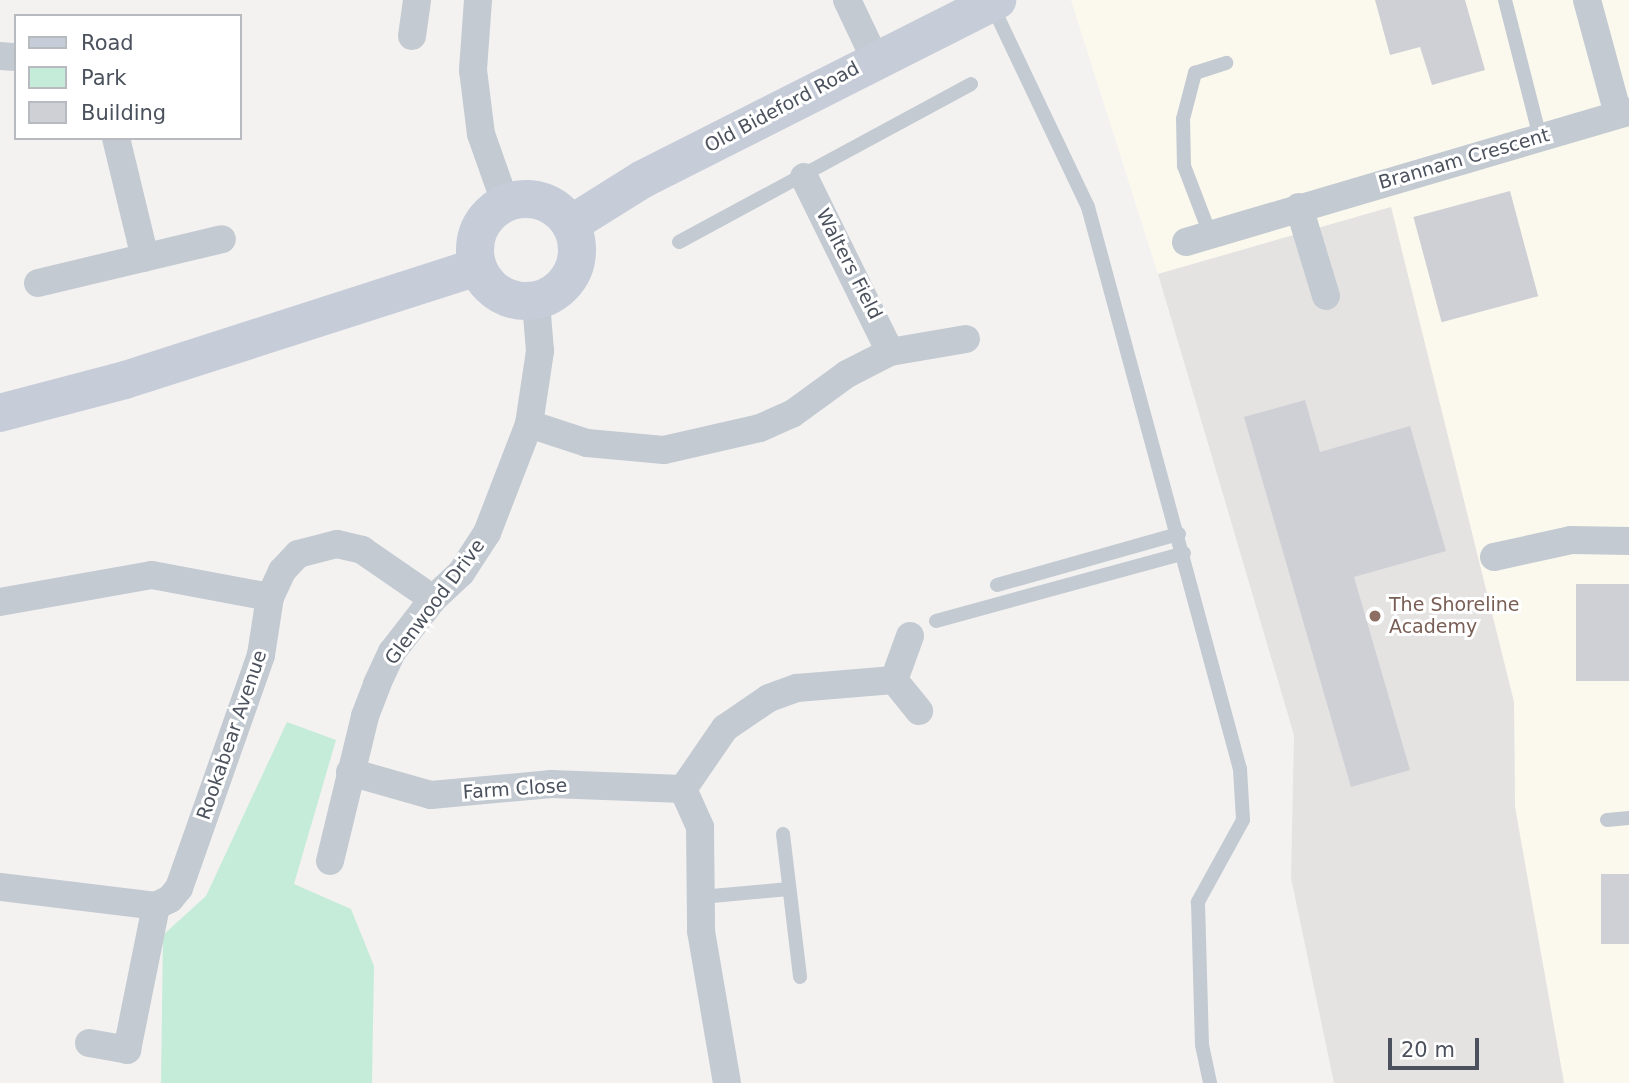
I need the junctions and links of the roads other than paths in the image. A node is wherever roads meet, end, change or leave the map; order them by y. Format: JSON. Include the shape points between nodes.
{"nodes":[{"id":1,"x":416,"y":0,"type":"edge"},
{"id":2,"x":478,"y":0,"type":"edge"},
{"id":3,"x":847,"y":0,"type":"edge"},
{"id":4,"x":1505,"y":0,"type":"edge"},
{"id":5,"x":1587,"y":0,"type":"edge"},
{"id":6,"x":994,"y":2,"type":"edge"},
{"id":7,"x":412,"y":36,"type":"dead end"},
{"id":8,"x":875,"y":59,"type":"junction"},
{"id":9,"x":1226,"y":63,"type":"dead end"},
{"id":10,"x":971,"y":84,"type":"dead end"},
{"id":11,"x":1624,"y":113,"type":"edge"},
{"id":12,"x":1540,"y":136,"type":"junction"},
{"id":13,"x":116,"y":140,"type":"edge"},
{"id":14,"x":804,"y":177,"type":"junction"},
{"id":15,"x":505,"y":202,"type":"junction"},
{"id":16,"x":1299,"y":207,"type":"junction"},
{"id":17,"x":571,"y":224,"type":"junction"},
{"id":18,"x":1198,"y":238,"type":"joint"},
{"id":19,"x":222,"y":239,"type":"dead end"},
{"id":20,"x":679,"y":242,"type":"dead end"},
{"id":21,"x":145,"y":258,"type":"junction"},
{"id":22,"x":477,"y":267,"type":"junction"},
{"id":23,"x":38,"y":283,"type":"dead end"},
{"id":24,"x":1326,"y":296,"type":"dead end"},
{"id":25,"x":536,"y":302,"type":"junction"},
{"id":26,"x":966,"y":339,"type":"dead end"},
{"id":27,"x":890,"y":352,"type":"junction"},
{"id":28,"x":0,"y":413,"type":"edge"},
{"id":29,"x":529,"y":424,"type":"junction"},
{"id":30,"x":1179,"y":534,"type":"junction"},
{"id":31,"x":1629,"y":541,"type":"edge"},
{"id":32,"x":1184,"y":553,"type":"junction"},
{"id":33,"x":1494,"y":557,"type":"dead end"},
{"id":34,"x":997,"y":584,"type":"dead end"},
{"id":35,"x":270,"y":597,"type":"junction"},
{"id":36,"x":433,"y":599,"type":"junction"},
{"id":37,"x":0,"y":602,"type":"edge"},
{"id":38,"x":936,"y":621,"type":"dead end"},
{"id":39,"x":910,"y":636,"type":"dead end"},
{"id":40,"x":894,"y":680,"type":"junction"},
{"id":41,"x":919,"y":711,"type":"dead end"},
{"id":42,"x":350,"y":772,"type":"junction"},
{"id":43,"x":683,"y":789,"type":"junction"},
{"id":44,"x":1629,"y":818,"type":"edge"},
{"id":45,"x":1607,"y":820,"type":"dead end"},
{"id":46,"x":783,"y":834,"type":"dead end"},
{"id":47,"x":330,"y":862,"type":"dead end"},
{"id":48,"x":0,"y":887,"type":"edge"},
{"id":49,"x":789,"y":889,"type":"junction"},
{"id":50,"x":701,"y":897,"type":"junction"},
{"id":51,"x":156,"y":906,"type":"junction"},
{"id":52,"x":800,"y":977,"type":"dead end"},
{"id":53,"x":89,"y":1043,"type":"dead end"},
{"id":54,"x":727,"y":1083,"type":"edge"},
{"id":55,"x":1210,"y":1083,"type":"edge"}],
"edges":[{"from":1,"to":7,"type":"street"},
{"from":2,"to":15,"type":"street","via":[[473,70],[481,134]]},
{"from":3,"to":8,"type":"street"},
{"from":4,"to":12,"type":"lane"},
{"from":5,"to":11,"type":"street"},
{"from":6,"to":8,"type":"street","name":"Old Bideford Road"},
{"from":6,"to":30,"type":"lane","via":[[1088,207]]},
{"from":8,"to":17,"type":"street","name":"Old Bideford Road","via":[[643,180]]},
{"from":9,"to":18,"type":"lane","via":[[1195,73],[1187,90],[1184,166]]},
{"from":10,"to":14,"type":"lane"},
{"from":11,"to":12,"type":"street","name":"Brannam Crescent"},
{"from":12,"to":16,"type":"street","name":"Brannam Crescent"},
{"from":13,"to":21,"type":"street"},
{"from":14,"to":20,"type":"lane"},
{"from":14,"to":27,"type":"street","name":"Walters Field"},
{"from":15,"to":17,"type":"street","via":[[523,198],[544,202]]},
{"from":15,"to":22,"type":"street","via":[[481,225],[474,245]]},
{"from":16,"to":18,"type":"street","name":"Brannam Crescent"},
{"from":16,"to":24,"type":"street"},
{"from":17,"to":25,"type":"street","via":[[578,241],[573,271],[557,292]]},
{"from":19,"to":21,"type":"street"},
{"from":21,"to":23,"type":"street"},
{"from":22,"to":25,"type":"street","via":[[498,294],[519,302]]},
{"from":22,"to":28,"type":"street","via":[[125,380]]},
{"from":25,"to":29,"type":"street","name":"Glenwood Drive","via":[[540,351]]},
{"from":26,"to":27,"type":"street"},
{"from":27,"to":29,"type":"street","via":[[847,374],[792,414],[760,428],[664,450],[587,443]]},
{"from":29,"to":36,"type":"street","name":"Glenwood Drive","via":[[487,533],[461,573]]},
{"from":30,"to":32,"type":"lane"},
{"from":30,"to":34,"type":"lane"},
{"from":31,"to":33,"type":"street","via":[[1571,540]]},
{"from":32,"to":38,"type":"lane"},
{"from":32,"to":55,"type":"lane","via":[[1240,769],[1243,820],[1198,902],[1202,1045]]},
{"from":35,"to":36,"type":"street","name":"Rookabear Avenue","via":[[282,571],[298,554],[337,544],[362,550]]},
{"from":35,"to":37,"type":"street","via":[[152,575]]},
{"from":35,"to":51,"type":"street","name":"Rookabear Avenue","via":[[261,655],[185,873],[170,899]]},
{"from":36,"to":42,"type":"street","name":"Glenwood Drive","via":[[392,652],[365,716]]},
{"from":39,"to":40,"type":"street"},
{"from":40,"to":41,"type":"street"},
{"from":40,"to":43,"type":"street","via":[[797,688],[769,698],[725,728]]},
{"from":42,"to":43,"type":"street","name":"Farm Close","via":[[431,795],[551,784]]},
{"from":42,"to":47,"type":"street","name":"Glenwood Drive"},
{"from":43,"to":50,"type":"street","via":[[700,827]]},
{"from":44,"to":45,"type":"lane"},
{"from":46,"to":49,"type":"lane"},
{"from":48,"to":51,"type":"street"},
{"from":49,"to":50,"type":"lane"},
{"from":49,"to":52,"type":"lane"},
{"from":50,"to":54,"type":"street","via":[[701,930]]},
{"from":51,"to":53,"type":"street","via":[[127,1051]]}]}
